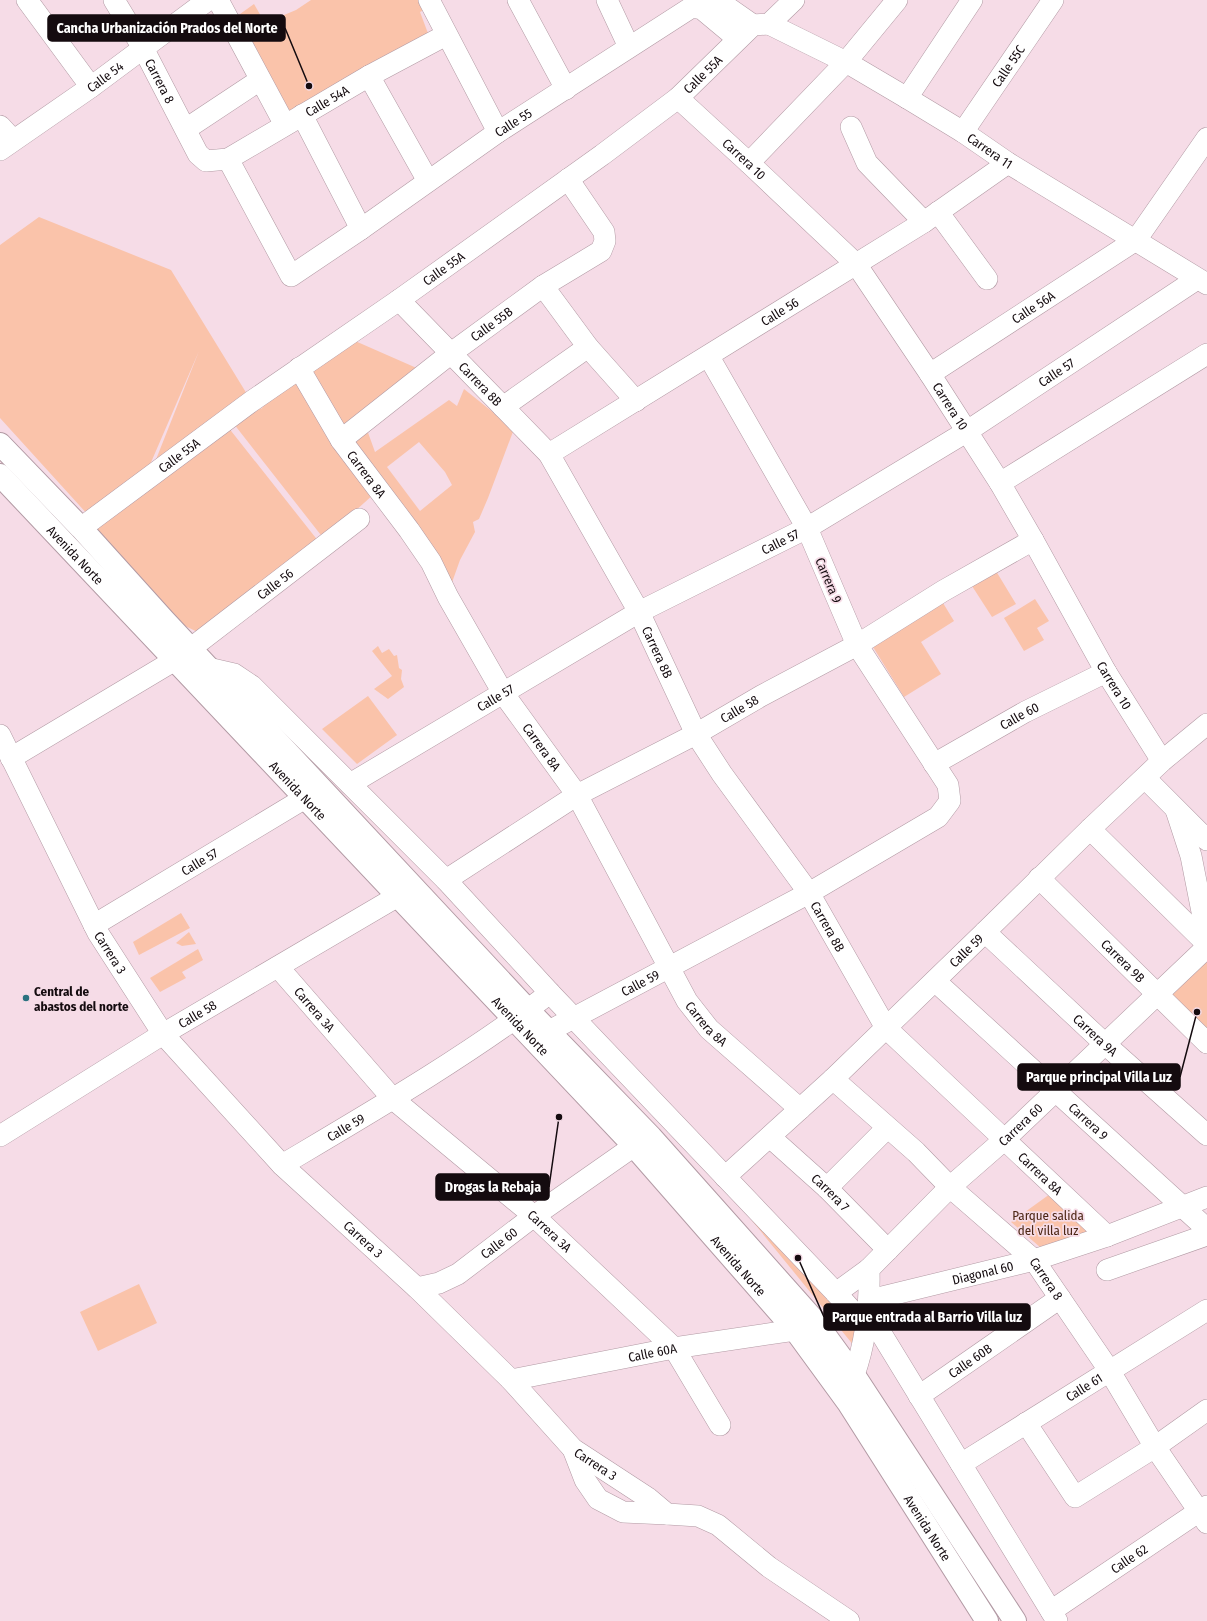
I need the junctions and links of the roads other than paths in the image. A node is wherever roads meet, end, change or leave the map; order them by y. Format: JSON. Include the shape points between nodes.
{"nodes":[{"id":1,"x":27,"y":0,"type":"edge"},
{"id":2,"x":114,"y":0,"type":"edge"},
{"id":3,"x":208,"y":0,"type":"edge"},
{"id":4,"x":218,"y":0,"type":"edge"},
{"id":5,"x":429,"y":0,"type":"edge"},
{"id":6,"x":518,"y":0,"type":"edge"},
{"id":7,"x":607,"y":0,"type":"edge"},
{"id":8,"x":717,"y":0,"type":"edge"},
{"id":9,"x":794,"y":0,"type":"edge"},
{"id":10,"x":897,"y":0,"type":"edge"},
{"id":11,"x":972,"y":0,"type":"edge"},
{"id":12,"x":1053,"y":0,"type":"edge"},
{"id":13,"x":761,"y":25,"type":"junction"},
{"id":14,"x":446,"y":35,"type":"junction"},
{"id":15,"x":738,"y":39,"type":"junction"},
{"id":16,"x":629,"y":47,"type":"junction"},
{"id":17,"x":143,"y":48,"type":"junction"},
{"id":18,"x":846,"y":62,"type":"junction"},
{"id":19,"x":369,"y":76,"type":"junction"},
{"id":20,"x":260,"y":80,"type":"junction"},
{"id":21,"x":91,"y":87,"type":"junction"},
{"id":22,"x":566,"y":89,"type":"junction"},
{"id":23,"x":678,"y":98,"type":"junction"},
{"id":24,"x":907,"y":98,"type":"junction"},
{"id":25,"x":293,"y":120,"type":"junction"},
{"id":26,"x":852,"y":127,"type":"dead end"},
{"id":27,"x":186,"y":128,"type":"junction"},
{"id":28,"x":498,"y":132,"type":"junction"},
{"id":29,"x":963,"y":132,"type":"junction"},
{"id":30,"x":1207,"y":138,"type":"edge"},
{"id":31,"x":4,"y":139,"type":"edge"},
{"id":32,"x":228,"y":159,"type":"junction"},
{"id":33,"x":206,"y":160,"type":"joint"},
{"id":34,"x":749,"y":163,"type":"junction"},
{"id":35,"x":1008,"y":163,"type":"junction"},
{"id":36,"x":568,"y":179,"type":"junction"},
{"id":37,"x":428,"y":181,"type":"junction"},
{"id":38,"x":931,"y":217,"type":"junction"},
{"id":39,"x":361,"y":229,"type":"junction"},
{"id":40,"x":1136,"y":240,"type":"junction"},
{"id":41,"x":856,"y":264,"type":"junction"},
{"id":42,"x":987,"y":279,"type":"dead end"},
{"id":43,"x":1202,"y":282,"type":"edge"},
{"id":44,"x":542,"y":286,"type":"junction"},
{"id":45,"x":399,"y":300,"type":"junction"},
{"id":46,"x":588,"y":348,"type":"junction"},
{"id":47,"x":450,"y":354,"type":"junction"},
{"id":48,"x":1207,"y":354,"type":"edge"},
{"id":49,"x":709,"y":357,"type":"junction"},
{"id":50,"x":299,"y":368,"type":"junction"},
{"id":51,"x":930,"y":374,"type":"junction"},
{"id":52,"x":636,"y":401,"type":"junction"},
{"id":53,"x":503,"y":407,"type":"junction"},
{"id":54,"x":966,"y":432,"type":"junction"},
{"id":55,"x":341,"y":440,"type":"junction"},
{"id":56,"x":0,"y":444,"type":"edge"},
{"id":57,"x":549,"y":454,"type":"junction"},
{"id":58,"x":0,"y":475,"type":"edge"},
{"id":59,"x":1000,"y":484,"type":"junction"},
{"id":60,"x":359,"y":519,"type":"dead end"},
{"id":61,"x":81,"y":528,"type":"junction"},
{"id":62,"x":807,"y":528,"type":"junction"},
{"id":63,"x":1034,"y":540,"type":"junction"},
{"id":64,"x":639,"y":612,"type":"junction"},
{"id":65,"x":857,"y":645,"type":"junction"},
{"id":66,"x":182,"y":654,"type":"junction"},
{"id":67,"x":208,"y":668,"type":"junction"},
{"id":68,"x":1106,"y":672,"type":"junction"},
{"id":69,"x":503,"y":693,"type":"junction"},
{"id":70,"x":1204,"y":732,"type":"edge"},
{"id":71,"x":696,"y":734,"type":"junction"},
{"id":72,"x":0,"y":735,"type":"edge"},
{"id":73,"x":11,"y":758,"type":"junction"},
{"id":74,"x":1162,"y":761,"type":"junction"},
{"id":75,"x":934,"y":764,"type":"junction"},
{"id":76,"x":1145,"y":778,"type":"junction"},
{"id":77,"x":350,"y":784,"type":"junction"},
{"id":78,"x":577,"y":795,"type":"junction"},
{"id":79,"x":305,"y":798,"type":"junction"},
{"id":80,"x":950,"y":801,"type":"joint"},
{"id":81,"x":1176,"y":810,"type":"junction"},
{"id":82,"x":1090,"y":829,"type":"junction"},
{"id":83,"x":1207,"y":840,"type":"edge"},
{"id":84,"x":1039,"y":878,"type":"junction"},
{"id":85,"x":446,"y":880,"type":"junction"},
{"id":86,"x":809,"y":893,"type":"junction"},
{"id":87,"x":398,"y":896,"type":"junction"},
{"id":88,"x":94,"y":924,"type":"junction"},
{"id":89,"x":985,"y":932,"type":"junction"},
{"id":90,"x":1207,"y":937,"type":"edge"},
{"id":91,"x":1207,"y":944,"type":"edge"},
{"id":92,"x":1207,"y":947,"type":"edge"},
{"id":93,"x":278,"y":967,"type":"junction"},
{"id":94,"x":667,"y":967,"type":"junction"},
{"id":95,"x":935,"y":981,"type":"junction"},
{"id":96,"x":550,"y":993,"type":"junction"},
{"id":97,"x":1156,"y":993,"type":"junction"},
{"id":98,"x":522,"y":1015,"type":"junction"},
{"id":99,"x":573,"y":1018,"type":"junction"},
{"id":100,"x":886,"y":1028,"type":"junction"},
{"id":101,"x":163,"y":1034,"type":"junction"},
{"id":102,"x":541,"y":1035,"type":"junction"},
{"id":103,"x":1207,"y":1043,"type":"edge"},
{"id":104,"x":1105,"y":1044,"type":"junction"},
{"id":105,"x":833,"y":1079,"type":"junction"},
{"id":106,"x":1054,"y":1090,"type":"junction"},
{"id":107,"x":393,"y":1099,"type":"junction"},
{"id":108,"x":800,"y":1109,"type":"junction"},
{"id":109,"x":887,"y":1128,"type":"junction"},
{"id":110,"x":1207,"y":1135,"type":"edge"},
{"id":111,"x":0,"y":1136,"type":"edge"},
{"id":112,"x":770,"y":1137,"type":"junction"},
{"id":113,"x":1005,"y":1139,"type":"junction"},
{"id":114,"x":634,"y":1146,"type":"junction"},
{"id":115,"x":282,"y":1165,"type":"junction"},
{"id":116,"x":725,"y":1177,"type":"junction"},
{"id":117,"x":950,"y":1187,"type":"junction"},
{"id":118,"x":828,"y":1188,"type":"junction"},
{"id":119,"x":1207,"y":1197,"type":"edge"},
{"id":120,"x":1184,"y":1207,"type":"junction"},
{"id":121,"x":534,"y":1216,"type":"junction"},
{"id":122,"x":1207,"y":1229,"type":"edge"},
{"id":123,"x":1207,"y":1235,"type":"edge"},
{"id":124,"x":1107,"y":1236,"type":"junction"},
{"id":125,"x":888,"y":1250,"type":"junction"},
{"id":126,"x":1034,"y":1260,"type":"junction"},
{"id":127,"x":869,"y":1269,"type":"junction"},
{"id":128,"x":1106,"y":1270,"type":"dead end"},
{"id":129,"x":417,"y":1288,"type":"junction"},
{"id":130,"x":836,"y":1292,"type":"junction"},
{"id":131,"x":1060,"y":1298,"type":"junction"},
{"id":132,"x":1207,"y":1310,"type":"edge"},
{"id":133,"x":868,"y":1313,"type":"junction"},
{"id":134,"x":795,"y":1330,"type":"junction"},
{"id":135,"x":674,"y":1348,"type":"junction"},
{"id":136,"x":1109,"y":1370,"type":"junction"},
{"id":137,"x":854,"y":1375,"type":"junction"},
{"id":138,"x":511,"y":1380,"type":"junction"},
{"id":139,"x":919,"y":1396,"type":"junction"},
{"id":140,"x":1207,"y":1410,"type":"edge"},
{"id":141,"x":1026,"y":1423,"type":"junction"},
{"id":142,"x":720,"y":1425,"type":"dead end"},
{"id":143,"x":1155,"y":1447,"type":"junction"},
{"id":144,"x":573,"y":1449,"type":"junction"},
{"id":145,"x":961,"y":1464,"type":"junction"},
{"id":146,"x":1204,"y":1513,"type":"edge"},
{"id":147,"x":667,"y":1514,"type":"junction"},
{"id":148,"x":1054,"y":1616,"type":"edge"},
{"id":149,"x":849,"y":1621,"type":"edge"},
{"id":150,"x":987,"y":1621,"type":"edge"},
{"id":151,"x":1015,"y":1621,"type":"edge"}],
"edges":[{"from":1,"to":21,"type":"street"},
{"from":2,"to":17,"type":"street","name":"Carrera 8"},
{"from":3,"to":17,"type":"street","name":"Calle 54"},
{"from":4,"to":20,"type":"street"},
{"from":5,"to":14,"type":"street"},
{"from":6,"to":22,"type":"street"},
{"from":7,"to":16,"type":"street"},
{"from":8,"to":13,"type":"street","name":"Carrera 11"},
{"from":9,"to":13,"type":"street","name":"Calle 55A"},
{"from":10,"to":18,"type":"street"},
{"from":11,"to":24,"type":"street"},
{"from":12,"to":29,"type":"street","name":"Calle 55C"},
{"from":13,"to":15,"type":"street","name":"Calle 55A"},
{"from":13,"to":18,"type":"street","name":"Carrera 11"},
{"from":14,"to":19,"type":"street","name":"Calle 54A"},
{"from":14,"to":28,"type":"street"},
{"from":15,"to":16,"type":"street","name":"Calle 55","via":[[702,9],[692,7]]},
{"from":15,"to":23,"type":"street","name":"Calle 55A"},
{"from":16,"to":22,"type":"street","name":"Calle 55"},
{"from":17,"to":21,"type":"street","name":"Calle 54"},
{"from":17,"to":27,"type":"street","name":"Carrera 8"},
{"from":18,"to":24,"type":"street","name":"Carrera 11"},
{"from":18,"to":34,"type":"street"},
{"from":19,"to":25,"type":"street","name":"Calle 54A"},
{"from":19,"to":37,"type":"street"},
{"from":20,"to":25,"type":"street"},
{"from":20,"to":27,"type":"street"},
{"from":21,"to":31,"type":"street","name":"Calle 54"},
{"from":22,"to":28,"type":"street","name":"Calle 55"},
{"from":23,"to":34,"type":"street","name":"Carrera 10"},
{"from":23,"to":36,"type":"street","name":"Calle 55A"},
{"from":24,"to":29,"type":"street","name":"Carrera 11"},
{"from":25,"to":32,"type":"street","name":"Calle 54A"},
{"from":25,"to":39,"type":"street"},
{"from":26,"to":38,"type":"street","via":[[867,162]]},
{"from":27,"to":33,"type":"street","name":"Carrera 8","via":[[198,154]]},
{"from":28,"to":37,"type":"street","name":"Calle 55"},
{"from":29,"to":35,"type":"street","name":"Carrera 11"},
{"from":30,"to":40,"type":"street"},
{"from":32,"to":33,"type":"street","name":"Calle 54A"},
{"from":32,"to":39,"type":"street","name":"Calle 55","via":[[291,276]]},
{"from":34,"to":41,"type":"street","name":"Carrera 10"},
{"from":35,"to":38,"type":"street","name":"Calle 56"},
{"from":35,"to":40,"type":"street","name":"Carrera 11"},
{"from":36,"to":44,"type":"street","name":"Calle 55B","via":[[604,232],[605,241],[601,251]]},
{"from":36,"to":45,"type":"street","name":"Calle 55A"},
{"from":37,"to":39,"type":"street","name":"Calle 55"},
{"from":38,"to":41,"type":"street","name":"Calle 56"},
{"from":38,"to":42,"type":"street"},
{"from":40,"to":43,"type":"street","name":"Carrera 11"},
{"from":40,"to":51,"type":"street","name":"Calle 56A"},
{"from":41,"to":49,"type":"street","name":"Calle 56"},
{"from":41,"to":51,"type":"street","name":"Carrera 10"},
{"from":43,"to":54,"type":"street","name":"Calle 57"},
{"from":44,"to":46,"type":"street"},
{"from":44,"to":47,"type":"street","name":"Calle 55B"},
{"from":45,"to":47,"type":"street","name":"Carrera 8B"},
{"from":45,"to":50,"type":"street","name":"Calle 55A"},
{"from":46,"to":52,"type":"street"},
{"from":46,"to":53,"type":"street"},
{"from":47,"to":53,"type":"street","name":"Carrera 8B"},
{"from":47,"to":55,"type":"street","name":"Calle 55B"},
{"from":48,"to":59,"type":"street"},
{"from":49,"to":52,"type":"street","name":"Calle 56"},
{"from":49,"to":62,"type":"street","name":"Carrera 9"},
{"from":50,"to":55,"type":"street","name":"Carrera 8A"},
{"from":50,"to":61,"type":"street","name":"Calle 55A"},
{"from":51,"to":54,"type":"street","name":"Carrera 10"},
{"from":52,"to":57,"type":"street","name":"Calle 56"},
{"from":53,"to":57,"type":"street","name":"Carrera 8B"},
{"from":54,"to":59,"type":"street","name":"Carrera 10"},
{"from":54,"to":62,"type":"street","name":"Calle 57"},
{"from":55,"to":69,"type":"street","name":"Carrera 8A","via":[[431,562]]},
{"from":56,"to":61,"type":"main road","name":"Avenida Norte"},
{"from":57,"to":64,"type":"street","name":"Carrera 8B"},
{"from":58,"to":66,"type":"main road","name":"Avenida Norte"},
{"from":59,"to":63,"type":"street","name":"Carrera 10"},
{"from":60,"to":66,"type":"street","name":"Calle 56"},
{"from":61,"to":66,"type":"main road","name":"Avenida Norte"},
{"from":62,"to":64,"type":"street","name":"Calle 57"},
{"from":62,"to":65,"type":"street","name":"Carrera 9"},
{"from":63,"to":65,"type":"street","name":"Calle 58","via":[[943,591]]},
{"from":63,"to":68,"type":"street","name":"Carrera 10"},
{"from":64,"to":69,"type":"street","name":"Calle 57"},
{"from":64,"to":71,"type":"street","name":"Carrera 8B"},
{"from":65,"to":71,"type":"street","name":"Calle 58"},
{"from":65,"to":75,"type":"street","name":"Carrera 9"},
{"from":66,"to":67,"type":"main road","name":"Avenida Norte"},
{"from":66,"to":73,"type":"street","name":"Calle 56"},
{"from":66,"to":79,"type":"main road","name":"Avenida Norte"},
{"from":67,"to":77,"type":"street","via":[[234,674],[252,686]]},
{"from":67,"to":98,"type":"main road","name":"Avenida Norte"},
{"from":68,"to":74,"type":"street","name":"Carrera 10"},
{"from":68,"to":75,"type":"street","name":"Calle 60","via":[[1025,712]]},
{"from":69,"to":77,"type":"street","name":"Calle 57"},
{"from":69,"to":78,"type":"street","name":"Carrera 8A"},
{"from":70,"to":74,"type":"street","name":"Calle 59"},
{"from":71,"to":78,"type":"street","name":"Calle 58"},
{"from":71,"to":86,"type":"street","name":"Carrera 8B"},
{"from":72,"to":73,"type":"street","name":"Carrera 3"},
{"from":73,"to":88,"type":"street","name":"Carrera 3"},
{"from":74,"to":76,"type":"street","name":"Calle 59"},
{"from":75,"to":80,"type":"street","name":"Carrera 9","via":[[948,785]]},
{"from":76,"to":81,"type":"street"},
{"from":76,"to":82,"type":"street","name":"Calle 59"},
{"from":77,"to":85,"type":"street"},
{"from":78,"to":85,"type":"street","name":"Calle 58"},
{"from":78,"to":94,"type":"street","name":"Carrera 8A"},
{"from":79,"to":87,"type":"main road","name":"Avenida Norte"},
{"from":79,"to":88,"type":"street","name":"Calle 57"},
{"from":80,"to":86,"type":"street","name":"Calle 59","via":[[938,817]]},
{"from":81,"to":83,"type":"street"},
{"from":81,"to":90,"type":"street","via":[[1191,856]]},
{"from":82,"to":84,"type":"street","name":"Calle 59"},
{"from":82,"to":91,"type":"street"},
{"from":84,"to":89,"type":"street","name":"Calle 59"},
{"from":84,"to":97,"type":"street","name":"Carrera 9B"},
{"from":85,"to":96,"type":"street"},
{"from":86,"to":94,"type":"street","name":"Calle 59"},
{"from":86,"to":100,"type":"street","name":"Carrera 8B"},
{"from":87,"to":93,"type":"street","name":"Calle 58"},
{"from":87,"to":98,"type":"main road","name":"Avenida Norte"},
{"from":88,"to":101,"type":"street","name":"Carrera 3"},
{"from":89,"to":95,"type":"street","name":"Calle 59"},
{"from":89,"to":104,"type":"street","name":"Carrera 9A"},
{"from":92,"to":97,"type":"street","name":"Carrera 60"},
{"from":93,"to":101,"type":"street","name":"Calle 58"},
{"from":93,"to":107,"type":"street","name":"Carrera 3A"},
{"from":94,"to":99,"type":"street","name":"Calle 59"},
{"from":94,"to":108,"type":"street","name":"Carrera 8A","via":[[686,1001],[709,1029]]},
{"from":95,"to":100,"type":"street","name":"Calle 59"},
{"from":95,"to":106,"type":"street","name":"Carrera 9"},
{"from":96,"to":98,"type":"street","name":"Calle 59"},
{"from":96,"to":99,"type":"street"},
{"from":97,"to":103,"type":"street","name":"Carrera 9B"},
{"from":97,"to":104,"type":"street","name":"Carrera 60"},
{"from":98,"to":102,"type":"main road","name":"Avenida Norte"},
{"from":98,"to":107,"type":"street","name":"Calle 59"},
{"from":99,"to":102,"type":"street","name":"Calle 59"},
{"from":99,"to":116,"type":"street"},
{"from":100,"to":105,"type":"street","name":"Calle 59"},
{"from":100,"to":113,"type":"street","name":"Carrera 8A"},
{"from":101,"to":111,"type":"street","name":"Calle 58"},
{"from":101,"to":115,"type":"street","name":"Carrera 3"},
{"from":102,"to":114,"type":"main road","name":"Avenida Norte"},
{"from":102,"to":137,"type":"main road","name":"Avenida Norte","via":[[651,1137],[803,1308]]},
{"from":104,"to":106,"type":"street","name":"Carrera 60"},
{"from":104,"to":110,"type":"street","name":"Carrera 9A"},
{"from":105,"to":108,"type":"street","name":"Calle 59"},
{"from":105,"to":109,"type":"street","name":"Carrera 8"},
{"from":106,"to":113,"type":"street","name":"Carrera 60"},
{"from":106,"to":120,"type":"street","name":"Carrera 9"},
{"from":107,"to":115,"type":"street","name":"Calle 59"},
{"from":107,"to":121,"type":"street","name":"Carrera 3A"},
{"from":108,"to":112,"type":"street","name":"Calle 59"},
{"from":109,"to":117,"type":"street","name":"Carrera 8","via":[[916,1152]]},
{"from":109,"to":118,"type":"street"},
{"from":112,"to":116,"type":"street","name":"Calle 59"},
{"from":112,"to":118,"type":"street","name":"Carrera 7"},
{"from":113,"to":117,"type":"street","name":"Carrera 60"},
{"from":113,"to":124,"type":"street","name":"Carrera 8A"},
{"from":114,"to":121,"type":"street","name":"Calle 60"},
{"from":114,"to":134,"type":"main road","name":"Avenida Norte"},
{"from":115,"to":129,"type":"street","name":"Carrera 3"},
{"from":116,"to":130,"type":"street"},
{"from":117,"to":125,"type":"street","name":"Carrera 60"},
{"from":117,"to":126,"type":"street","name":"Carrera 8"},
{"from":118,"to":125,"type":"street","name":"Carrera 7"},
{"from":119,"to":120,"type":"street","name":"Diagonal 60"},
{"from":120,"to":122,"type":"street","name":"Carrera 9"},
{"from":120,"to":124,"type":"street","name":"Diagonal 60"},
{"from":121,"to":129,"type":"street","name":"Calle 60","via":[[458,1274],[439,1283]]},
{"from":121,"to":135,"type":"street","name":"Carrera 3A"},
{"from":123,"to":128,"type":"street"},
{"from":124,"to":126,"type":"street","name":"Diagonal 60"},
{"from":125,"to":127,"type":"street","name":"Carrera 60"},
{"from":126,"to":131,"type":"street","name":"Carrera 8"},
{"from":126,"to":133,"type":"street","name":"Diagonal 60"},
{"from":127,"to":130,"type":"street","name":"Carrera 60"},
{"from":127,"to":133,"type":"street"},
{"from":129,"to":138,"type":"street","name":"Carrera 3"},
{"from":130,"to":133,"type":"street"},
{"from":131,"to":136,"type":"street","name":"Carrera 8"},
{"from":131,"to":139,"type":"street","name":"Calle 60B"},
{"from":132,"to":136,"type":"street","name":"Calle 61"},
{"from":133,"to":137,"type":"street","via":[[862,1353]]},
{"from":133,"to":139,"type":"street"},
{"from":134,"to":135,"type":"street","name":"Calle 60A"},
{"from":134,"to":150,"type":"main road","name":"Avenida Norte","via":[[849,1404]]},
{"from":135,"to":138,"type":"street","name":"Calle 60A"},
{"from":135,"to":142,"type":"street","name":"Carrera 3A"},
{"from":136,"to":141,"type":"street","name":"Calle 61"},
{"from":136,"to":143,"type":"street","name":"Carrera 8"},
{"from":137,"to":151,"type":"main road","name":"Avenida Norte"},
{"from":138,"to":144,"type":"street","name":"Carrera 3"},
{"from":139,"to":145,"type":"street"},
{"from":140,"to":143,"type":"street"},
{"from":141,"to":143,"type":"street","via":[[1075,1497]]},
{"from":141,"to":145,"type":"street","name":"Calle 61"},
{"from":143,"to":146,"type":"street","name":"Carrera 8"},
{"from":144,"to":147,"type":"street","name":"Carrera 3","via":[[648,1498]]},
{"from":144,"to":147,"type":"street","via":[[585,1480],[598,1499],[623,1512]]},
{"from":145,"to":148,"type":"street"},
{"from":146,"to":148,"type":"street","name":"Calle 62"},
{"from":147,"to":149,"type":"street","via":[[698,1516],[718,1525],[769,1567]]}]}
